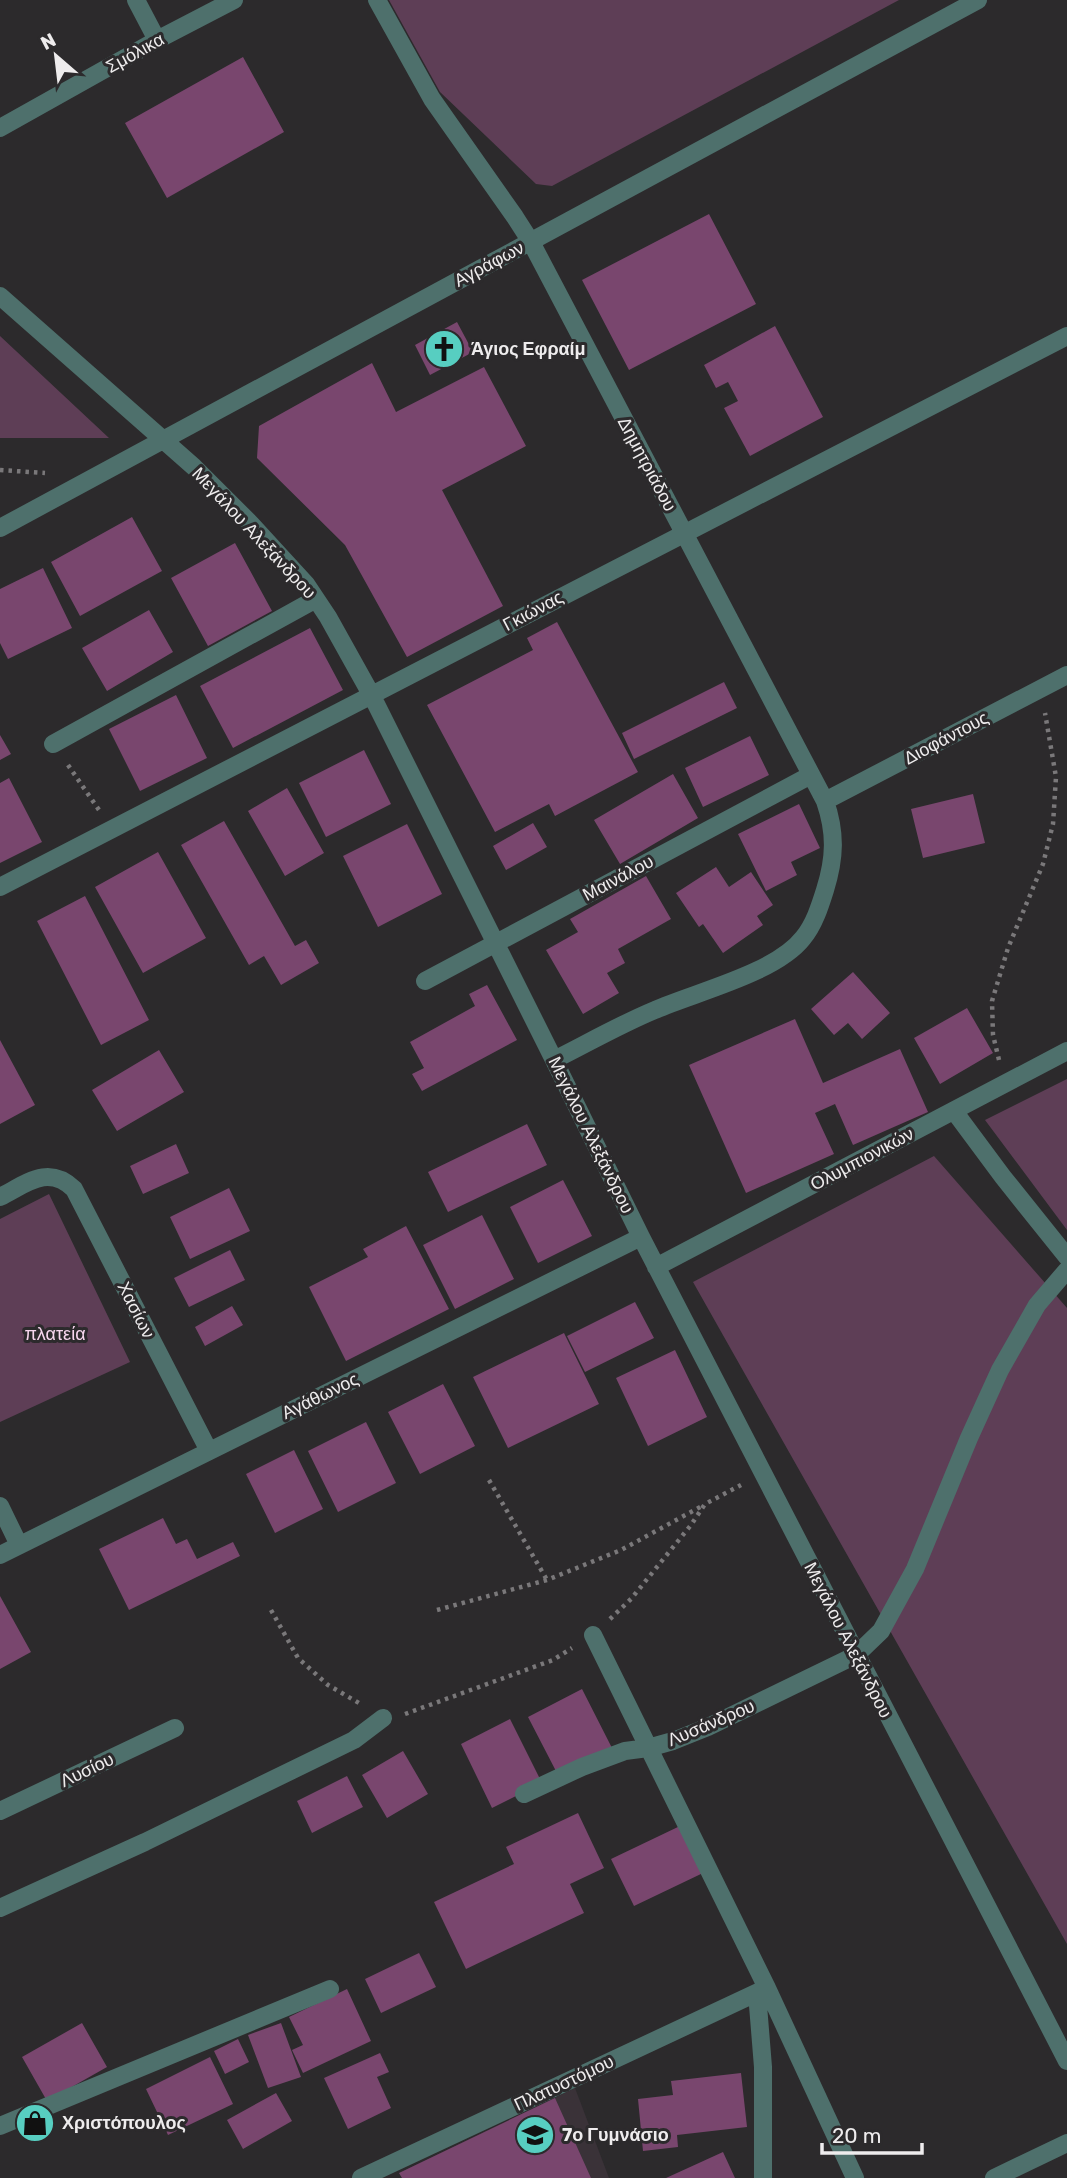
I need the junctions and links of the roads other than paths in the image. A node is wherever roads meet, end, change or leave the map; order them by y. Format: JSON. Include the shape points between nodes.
{"nodes":[{"id":1,"x":136,"y":0,"type":"edge"},
{"id":2,"x":233,"y":0,"type":"edge"},
{"id":3,"x":377,"y":0,"type":"edge"},
{"id":4,"x":978,"y":0,"type":"edge"},
{"id":5,"x":157,"y":40,"type":"junction"},
{"id":6,"x":0,"y":128,"type":"edge"},
{"id":7,"x":531,"y":242,"type":"junction"},
{"id":8,"x":0,"y":296,"type":"edge"},
{"id":9,"x":1067,"y":336,"type":"edge"},
{"id":10,"x":162,"y":441,"type":"junction"},
{"id":11,"x":0,"y":528,"type":"edge"},
{"id":12,"x":683,"y":533,"type":"junction"},
{"id":13,"x":316,"y":599,"type":"junction"},
{"id":14,"x":1067,"y":675,"type":"edge"},
{"id":15,"x":372,"y":696,"type":"junction"},
{"id":16,"x":53,"y":744,"type":"road end"},
{"id":17,"x":811,"y":775,"type":"junction"},
{"id":18,"x":825,"y":801,"type":"junction"},
{"id":19,"x":0,"y":887,"type":"edge"},
{"id":20,"x":496,"y":944,"type":"junction"},
{"id":21,"x":425,"y":981,"type":"dead end"},
{"id":22,"x":1067,"y":1051,"type":"edge"},
{"id":23,"x":554,"y":1060,"type":"junction"},
{"id":24,"x":954,"y":1111,"type":"junction"},
{"id":25,"x":0,"y":1197,"type":"edge"},
{"id":26,"x":641,"y":1237,"type":"junction"},
{"id":27,"x":1067,"y":1257,"type":"edge"},
{"id":28,"x":656,"y":1267,"type":"junction"},
{"id":29,"x":1067,"y":1270,"type":"edge"},
{"id":30,"x":209,"y":1451,"type":"junction"},
{"id":31,"x":0,"y":1506,"type":"edge"},
{"id":32,"x":19,"y":1545,"type":"junction"},
{"id":33,"x":0,"y":1555,"type":"edge"},
{"id":34,"x":593,"y":1635,"type":"road end"},
{"id":35,"x":856,"y":1655,"type":"junction"},
{"id":36,"x":383,"y":1718,"type":"road end"},
{"id":37,"x":174,"y":1728,"type":"dead end"},
{"id":38,"x":648,"y":1748,"type":"junction"},
{"id":39,"x":524,"y":1794,"type":"dead end"},
{"id":40,"x":0,"y":1811,"type":"edge"},
{"id":41,"x":0,"y":1908,"type":"edge"},
{"id":42,"x":330,"y":1990,"type":"dead end"},
{"id":43,"x":762,"y":1991,"type":"junction"},
{"id":44,"x":1067,"y":2061,"type":"edge"},
{"id":45,"x":0,"y":2126,"type":"edge"},
{"id":46,"x":1067,"y":2143,"type":"edge"},
{"id":47,"x":361,"y":2178,"type":"edge"},
{"id":48,"x":763,"y":2178,"type":"edge"},
{"id":49,"x":855,"y":2178,"type":"edge"},
{"id":50,"x":994,"y":2178,"type":"edge"}],
"edges":[{"from":1,"to":5,"type":"street"},
{"from":2,"to":5,"type":"street","name":"Σμόλικα"},
{"from":3,"to":7,"type":"street","name":"Δημητριάδου","via":[[432,99]]},
{"from":4,"to":7,"type":"street","name":"Αγράφων"},
{"from":5,"to":6,"type":"street","name":"Σμόλικα"},
{"from":7,"to":10,"type":"street","name":"Αγράφων"},
{"from":7,"to":12,"type":"street","name":"Δημητριάδου"},
{"from":8,"to":10,"type":"street","name":"Μεγάλου Αλεξάνδρου"},
{"from":9,"to":12,"type":"street","name":"Γκιώνας"},
{"from":10,"to":11,"type":"street","name":"Αγράφων"},
{"from":10,"to":13,"type":"street","name":"Μεγάλου Αλεξάνδρου","via":[[251,524]]},
{"from":12,"to":15,"type":"street","name":"Γκιώνας"},
{"from":12,"to":17,"type":"street","name":"Δημητριάδου"},
{"from":13,"to":15,"type":"street","name":"Μεγάλου Αλεξάνδρου"},
{"from":13,"to":16,"type":"street"},
{"from":14,"to":18,"type":"street","name":"Διοφάντους"},
{"from":15,"to":19,"type":"street","name":"Γκιώνας"},
{"from":15,"to":20,"type":"street","name":"Μεγάλου Αλεξάνδρου"},
{"from":17,"to":18,"type":"street","name":"Δημητριάδου"},
{"from":17,"to":20,"type":"street","name":"Μαινάλου"},
{"from":18,"to":23,"type":"street","name":"Δημητριάδου","via":[[834,856],[813,922],[796,946],[750,974],[654,1010]]},
{"from":20,"to":21,"type":"street","name":"Μαινάλου"},
{"from":20,"to":23,"type":"street","name":"Μεγάλου Αλεξάνδρου"},
{"from":22,"to":24,"type":"street","name":"Ολυμπιονικών"},
{"from":23,"to":26,"type":"street","name":"Μεγάλου Αλεξάνδρου"},
{"from":24,"to":27,"type":"street"},
{"from":24,"to":28,"type":"street","name":"Ολυμπιονικών"},
{"from":25,"to":30,"type":"street","name":"Χασίων","via":[[38,1178],[55,1177],[74,1189]]},
{"from":26,"to":28,"type":"street","name":"Μεγάλου Αλεξάνδρου"},
{"from":26,"to":30,"type":"street","name":"Αγάθωνος"},
{"from":28,"to":35,"type":"street","name":"Μεγάλου Αλεξάνδρου"},
{"from":29,"to":35,"type":"street","name":"Λυσάνδρου","via":[[1037,1305],[1000,1370],[910,1579],[881,1631]]},
{"from":30,"to":32,"type":"street","name":"Αγάθωνος"},
{"from":31,"to":32,"type":"street"},
{"from":32,"to":33,"type":"street","name":"Αγάθωνος"},
{"from":34,"to":38,"type":"street"},
{"from":35,"to":38,"type":"street","name":"Λυσάνδρου","via":[[701,1731]]},
{"from":35,"to":44,"type":"street","name":"Μεγάλου Αλεξάνδρου"},
{"from":36,"to":41,"type":"street","via":[[354,1741]]},
{"from":37,"to":40,"type":"street","name":"Λυσίου"},
{"from":38,"to":39,"type":"street","name":"Λυσάνδρου","via":[[625,1751]]},
{"from":38,"to":43,"type":"street"},
{"from":42,"to":45,"type":"street"},
{"from":43,"to":47,"type":"street","name":"Πλατυστόμου"},
{"from":43,"to":48,"type":"street"},
{"from":43,"to":49,"type":"street"},
{"from":46,"to":50,"type":"street"}]}
